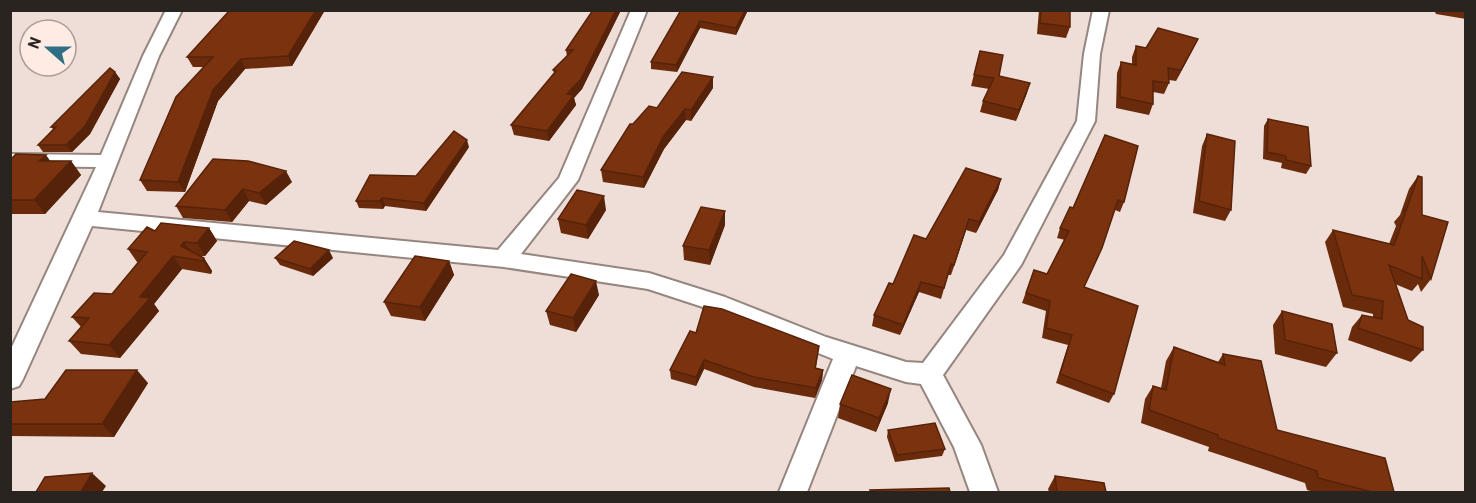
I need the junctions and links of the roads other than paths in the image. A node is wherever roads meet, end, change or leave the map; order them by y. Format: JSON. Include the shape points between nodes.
{"nodes":[{"id":1,"x":174,"y":10,"type":"edge"},
{"id":2,"x":639,"y":10,"type":"edge"},
{"id":3,"x":1101,"y":10,"type":"edge"},
{"id":4,"x":10,"y":160,"type":"edge"},
{"id":5,"x":108,"y":160,"type":"junction"},
{"id":6,"x":85,"y":218,"type":"junction"},
{"id":7,"x":504,"y":259,"type":"junction"},
{"id":8,"x":849,"y":354,"type":"junction"},
{"id":9,"x":929,"y":374,"type":"junction"},
{"id":10,"x":10,"y":379,"type":"edge"},
{"id":11,"x":793,"y":492,"type":"edge"},
{"id":12,"x":984,"y":492,"type":"edge"}],
"edges":[{"from":1,"to":5,"type":"street"},
{"from":2,"to":7,"type":"street","via":[[568,180]]},
{"from":3,"to":9,"type":"street","via":[[1092,54],[1086,121],[1012,259]]},
{"from":4,"to":5,"type":"street"},
{"from":5,"to":6,"type":"street"},
{"from":6,"to":7,"type":"street"},
{"from":6,"to":10,"type":"street"},
{"from":7,"to":8,"type":"street","via":[[649,281]]},
{"from":8,"to":9,"type":"street","via":[[906,372]]},
{"from":8,"to":11,"type":"street"},
{"from":9,"to":12,"type":"street","via":[[967,445]]}]}
